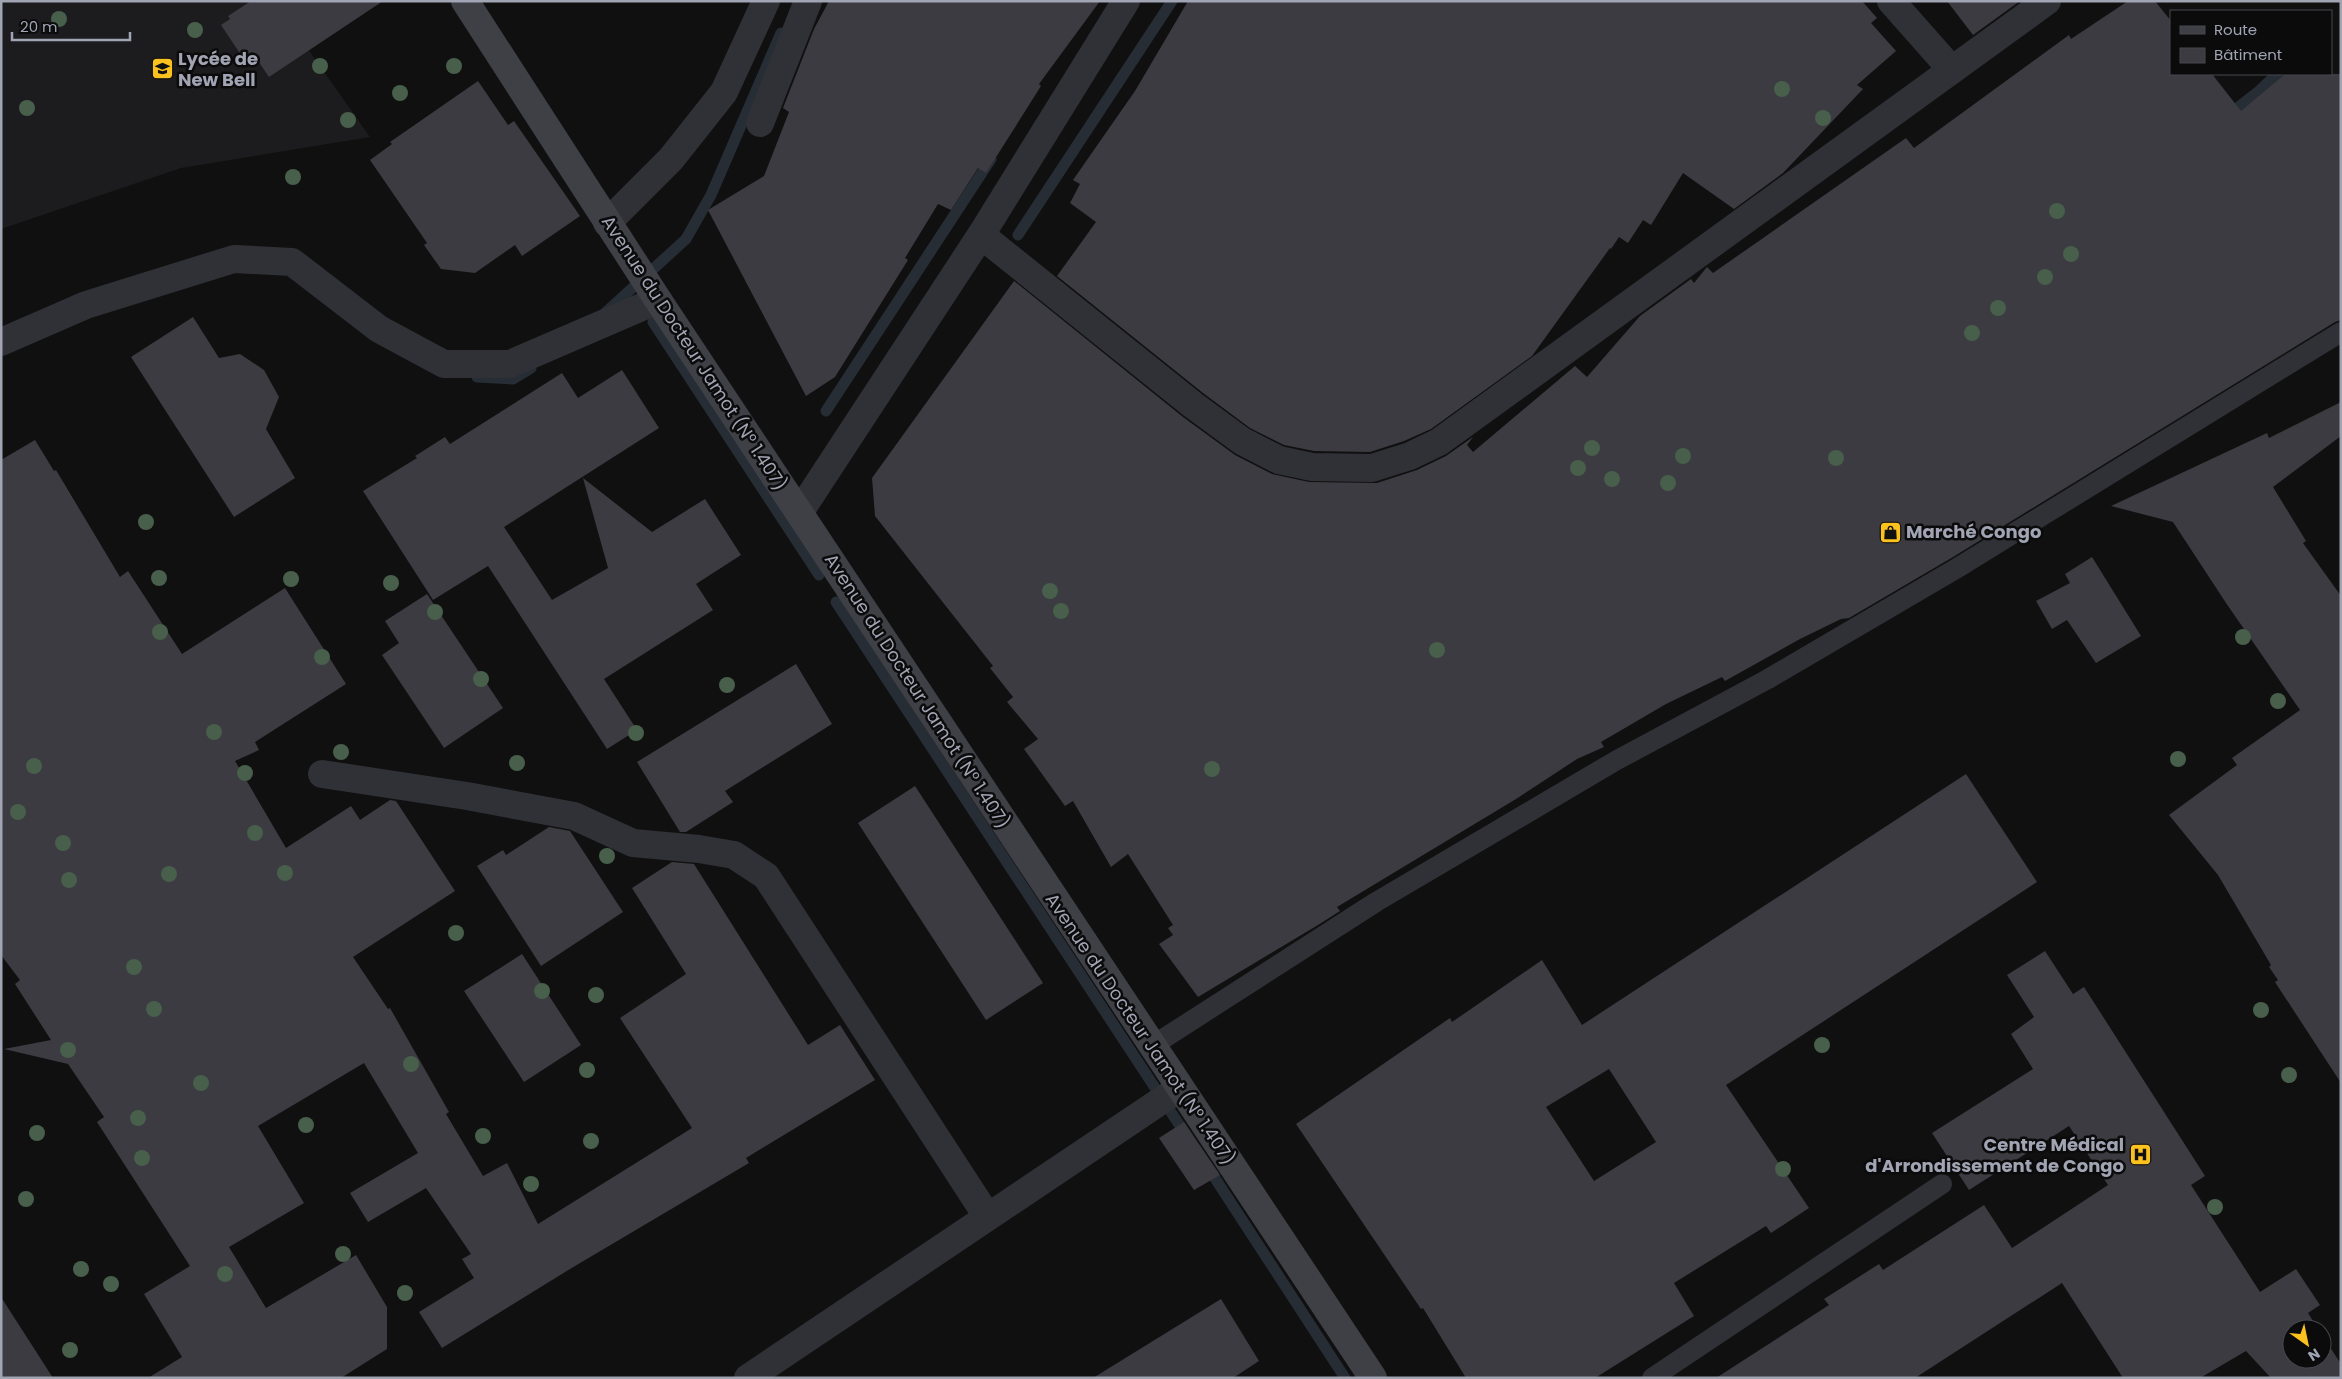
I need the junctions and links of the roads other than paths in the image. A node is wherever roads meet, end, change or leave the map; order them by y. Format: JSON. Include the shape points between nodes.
{"nodes":[{"id":1,"x":466,"y":1,"type":"edge"},
{"id":2,"x":766,"y":1,"type":"edge"},
{"id":3,"x":808,"y":1,"type":"edge"},
{"id":4,"x":1126,"y":1,"type":"edge"},
{"id":5,"x":1891,"y":1,"type":"edge"},
{"id":6,"x":2047,"y":1,"type":"edge"},
{"id":7,"x":1952,"y":70,"type":"junction"},
{"id":8,"x":760,"y":122,"type":"dead end"},
{"id":9,"x":607,"y":222,"type":"junction"},
{"id":10,"x":981,"y":235,"type":"junction"},
{"id":11,"x":655,"y":296,"type":"junction"},
{"id":12,"x":2341,"y":332,"type":"edge"},
{"id":13,"x":1,"y":342,"type":"edge"},
{"id":14,"x":799,"y":513,"type":"junction"},
{"id":15,"x":322,"y":774,"type":"dead end"},
{"id":16,"x":1152,"y":1046,"type":"junction"},
{"id":17,"x":1180,"y":1088,"type":"junction"},
{"id":18,"x":1942,"y":1184,"type":"dead end"},
{"id":19,"x":987,"y":1216,"type":"junction"},
{"id":20,"x":748,"y":1378,"type":"edge"},
{"id":21,"x":1373,"y":1378,"type":"edge"},
{"id":22,"x":1652,"y":1378,"type":"edge"}],
"edges":[{"from":1,"to":9,"type":"main road","name":"Avenue du Docteur Jamot (N° 1.407)"},
{"from":2,"to":9,"type":"street","via":[[724,92],[671,159]]},
{"from":3,"to":8,"type":"street"},
{"from":4,"to":10,"type":"street"},
{"from":5,"to":7,"type":"street"},
{"from":6,"to":7,"type":"street"},
{"from":7,"to":10,"type":"street","via":[[1439,442],[1410,456],[1372,468],[1312,467],[1279,460],[1242,441]]},
{"from":9,"to":11,"type":"main road","name":"Avenue du Docteur Jamot (N° 1.407)"},
{"from":10,"to":14,"type":"street"},
{"from":11,"to":13,"type":"street","via":[[510,364],[444,364],[378,329],[292,262],[234,259],[86,305]]},
{"from":11,"to":14,"type":"main road","name":"Avenue du Docteur Jamot (N° 1.407)"},
{"from":12,"to":16,"type":"lane","via":[[1960,566],[1768,678],[1609,765],[1376,902]]},
{"from":14,"to":16,"type":"main road","name":"Avenue du Docteur Jamot (N° 1.407)"},
{"from":15,"to":19,"type":"street","via":[[574,816],[632,843],[734,855],[766,876]]},
{"from":16,"to":17,"type":"main road","name":"Avenue du Docteur Jamot (N° 1.407)"},
{"from":17,"to":19,"type":"street"},
{"from":17,"to":21,"type":"main road","name":"Avenue du Docteur Jamot (N° 1.407)"},
{"from":18,"to":22,"type":"lane"},
{"from":19,"to":20,"type":"street"}]}
